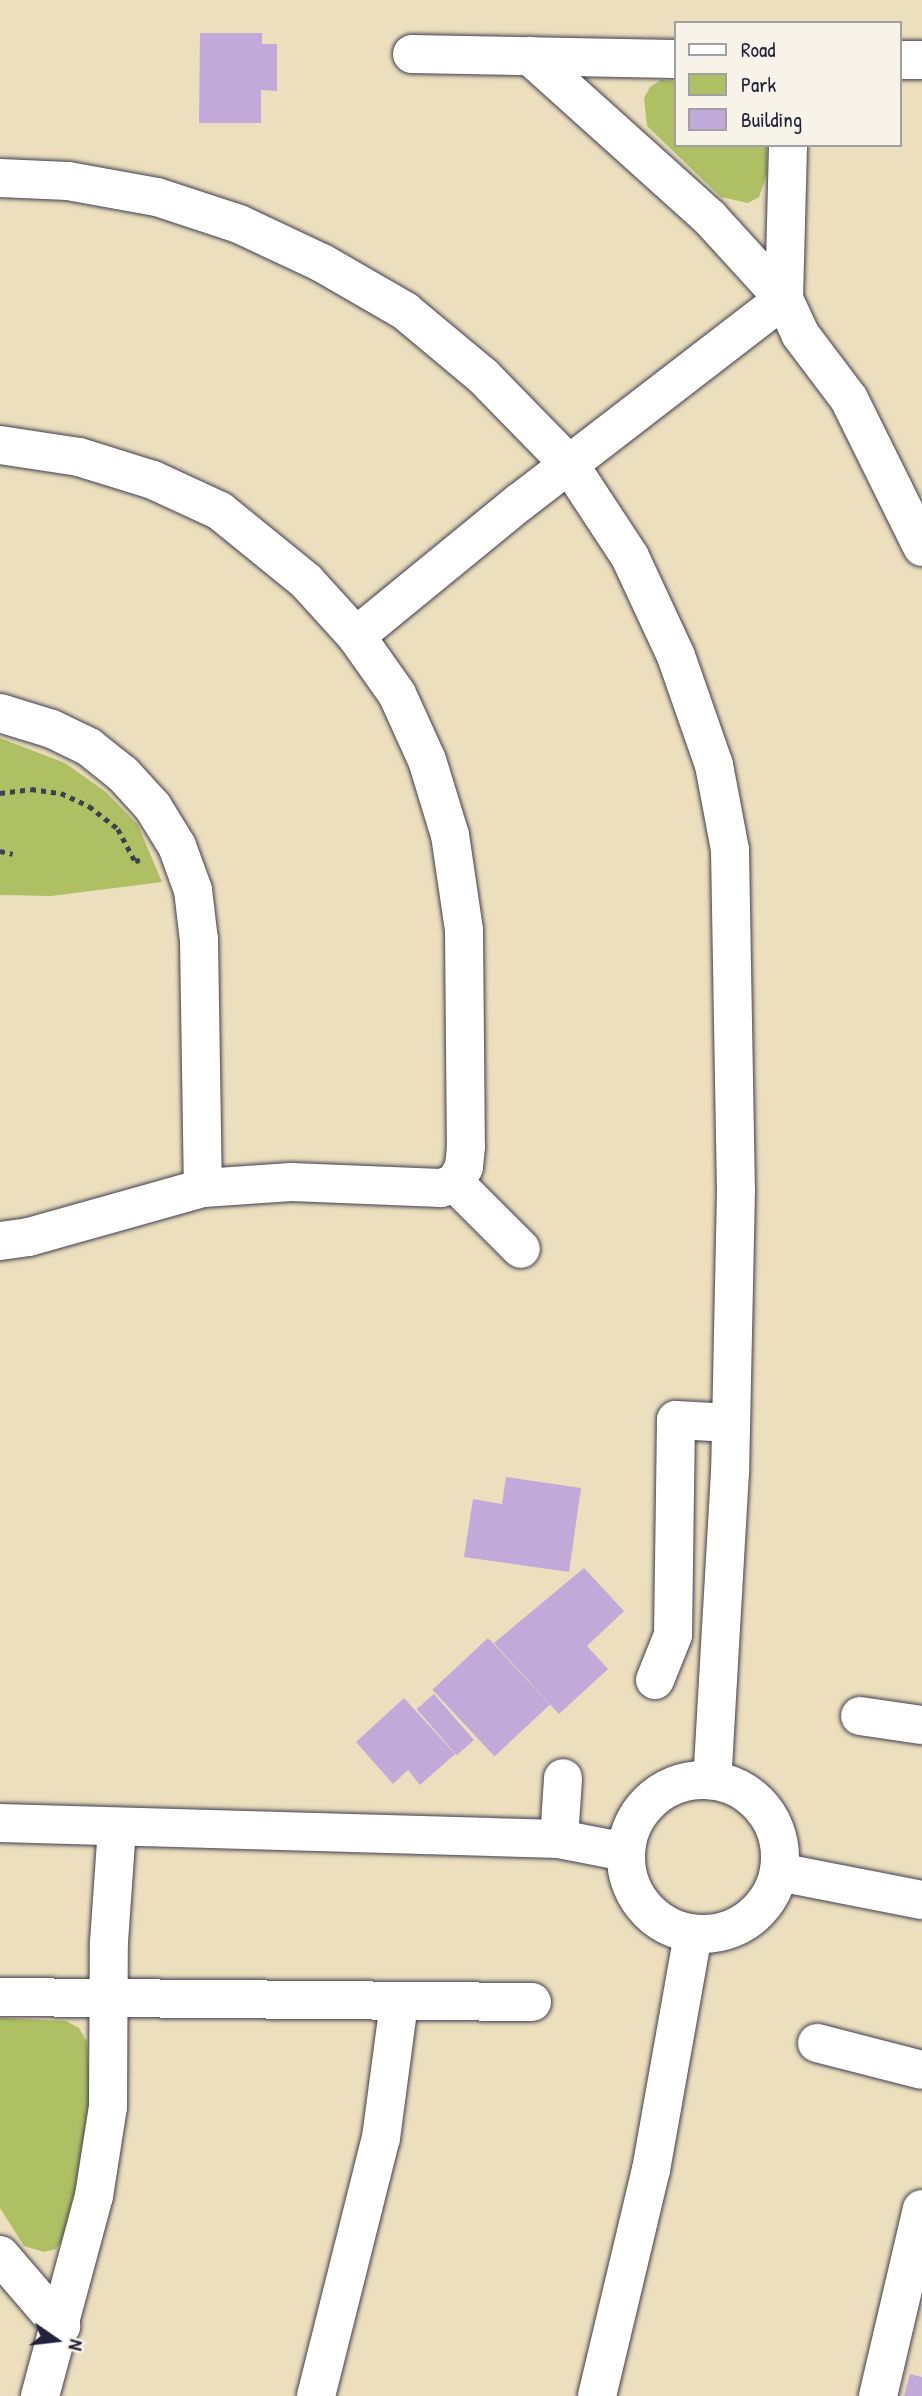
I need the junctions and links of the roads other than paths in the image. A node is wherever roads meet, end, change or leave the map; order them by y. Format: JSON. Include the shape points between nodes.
{"nodes":[{"id":1,"x":412,"y":54,"type":"dead end"},
{"id":2,"x":530,"y":56,"type":"junction"},
{"id":3,"x":674,"y":59,"type":"edge"},
{"id":4,"x":901,"y":60,"type":"edge"},
{"id":5,"x":922,"y":60,"type":"edge"},
{"id":6,"x":788,"y":147,"type":"edge"},
{"id":7,"x":0,"y":178,"type":"edge"},
{"id":8,"x":784,"y":299,"type":"junction"},
{"id":9,"x":0,"y":445,"type":"edge"},
{"id":10,"x":569,"y":464,"type":"junction"},
{"id":11,"x":922,"y":547,"type":"edge"},
{"id":12,"x":356,"y":636,"type":"junction"},
{"id":13,"x":0,"y":713,"type":"edge"},
{"id":14,"x":455,"y":1183,"type":"junction"},
{"id":15,"x":203,"y":1188,"type":"junction"},
{"id":16,"x":0,"y":1241,"type":"edge"},
{"id":17,"x":521,"y":1249,"type":"dead end"},
{"id":18,"x":732,"y":1423,"type":"junction"},
{"id":19,"x":655,"y":1680,"type":"dead end"},
{"id":20,"x":860,"y":1716,"type":"dead end"},
{"id":21,"x":922,"y":1725,"type":"edge"},
{"id":22,"x":563,"y":1778,"type":"dead end"},
{"id":23,"x":712,"y":1780,"type":"junction"},
{"id":24,"x":0,"y":1823,"type":"edge"},
{"id":25,"x":117,"y":1827,"type":"junction"},
{"id":26,"x":559,"y":1839,"type":"junction"},
{"id":27,"x":626,"y":1852,"type":"junction"},
{"id":28,"x":779,"y":1872,"type":"junction"},
{"id":29,"x":922,"y":1900,"type":"edge"},
{"id":30,"x":693,"y":1934,"type":"junction"},
{"id":31,"x":0,"y":1997,"type":"edge"},
{"id":32,"x":110,"y":2000,"type":"junction"},
{"id":33,"x":532,"y":2002,"type":"dead end"},
{"id":34,"x":399,"y":2003,"type":"junction"},
{"id":35,"x":817,"y":2043,"type":"dead end"},
{"id":36,"x":922,"y":2070,"type":"edge"},
{"id":37,"x":922,"y":2209,"type":"edge"},
{"id":38,"x":0,"y":2255,"type":"edge"},
{"id":39,"x":61,"y":2326,"type":"junction"},
{"id":40,"x":907,"y":2344,"type":"edge"},
{"id":41,"x":40,"y":2396,"type":"edge"},
{"id":42,"x":316,"y":2396,"type":"edge"},
{"id":43,"x":597,"y":2396,"type":"edge"},
{"id":44,"x":878,"y":2396,"type":"edge"}],
"edges":[{"from":1,"to":2,"type":"street"},
{"from":2,"to":3,"type":"street"},
{"from":2,"to":8,"type":"street","via":[[709,218]]},
{"from":4,"to":5,"type":"street"},
{"from":6,"to":8,"type":"street"},
{"from":7,"to":10,"type":"street","via":[[68,181],[157,197],[239,224],[322,263],[405,311],[483,376]]},
{"from":8,"to":10,"type":"street"},
{"from":8,"to":11,"type":"street","via":[[800,334],[849,399]]},
{"from":9,"to":12,"type":"street","via":[[79,457],[153,480],[220,511],[280,558]]},
{"from":10,"to":12,"type":"street"},
{"from":10,"to":18,"type":"street","via":[[630,556],[676,656],[714,765],[730,850],[736,1190]]},
{"from":12,"to":14,"type":"street","via":[[397,694],[427,761],[450,835],[464,930],[466,1147],[464,1167]]},
{"from":13,"to":15,"type":"street","via":[[89,747],[138,790],[177,846],[193,890],[199,940]]},
{"from":14,"to":15,"type":"street","via":[[442,1188],[291,1182]]},
{"from":14,"to":17,"type":"street"},
{"from":15,"to":16,"type":"street"},
{"from":18,"to":19,"type":"street","via":[[677,1420],[673,1635]]},
{"from":18,"to":23,"type":"street"},
{"from":20,"to":21,"type":"street"},
{"from":22,"to":26,"type":"street"},
{"from":23,"to":27,"type":"street","via":[[693,1780],[657,1794],[634,1820]]},
{"from":23,"to":28,"type":"street","via":[[748,1793],[762,1806],[778,1840]]},
{"from":24,"to":25,"type":"street"},
{"from":25,"to":26,"type":"street"},
{"from":25,"to":32,"type":"street"},
{"from":26,"to":27,"type":"street"},
{"from":27,"to":30,"type":"street","via":[[626,1871],[642,1905],[671,1928]]},
{"from":28,"to":29,"type":"street"},
{"from":28,"to":30,"type":"street","via":[[770,1896],[744,1923],[727,1931]]},
{"from":30,"to":43,"type":"street","via":[[651,2170]]},
{"from":31,"to":32,"type":"street"},
{"from":32,"to":34,"type":"street"},
{"from":32,"to":39,"type":"street","via":[[108,2107],[94,2196]]},
{"from":33,"to":34,"type":"street"},
{"from":34,"to":42,"type":"street","via":[[381,2138]]},
{"from":35,"to":36,"type":"street"},
{"from":37,"to":40,"type":"street"},
{"from":38,"to":39,"type":"street"},
{"from":39,"to":41,"type":"street"},
{"from":40,"to":44,"type":"street"}]}
